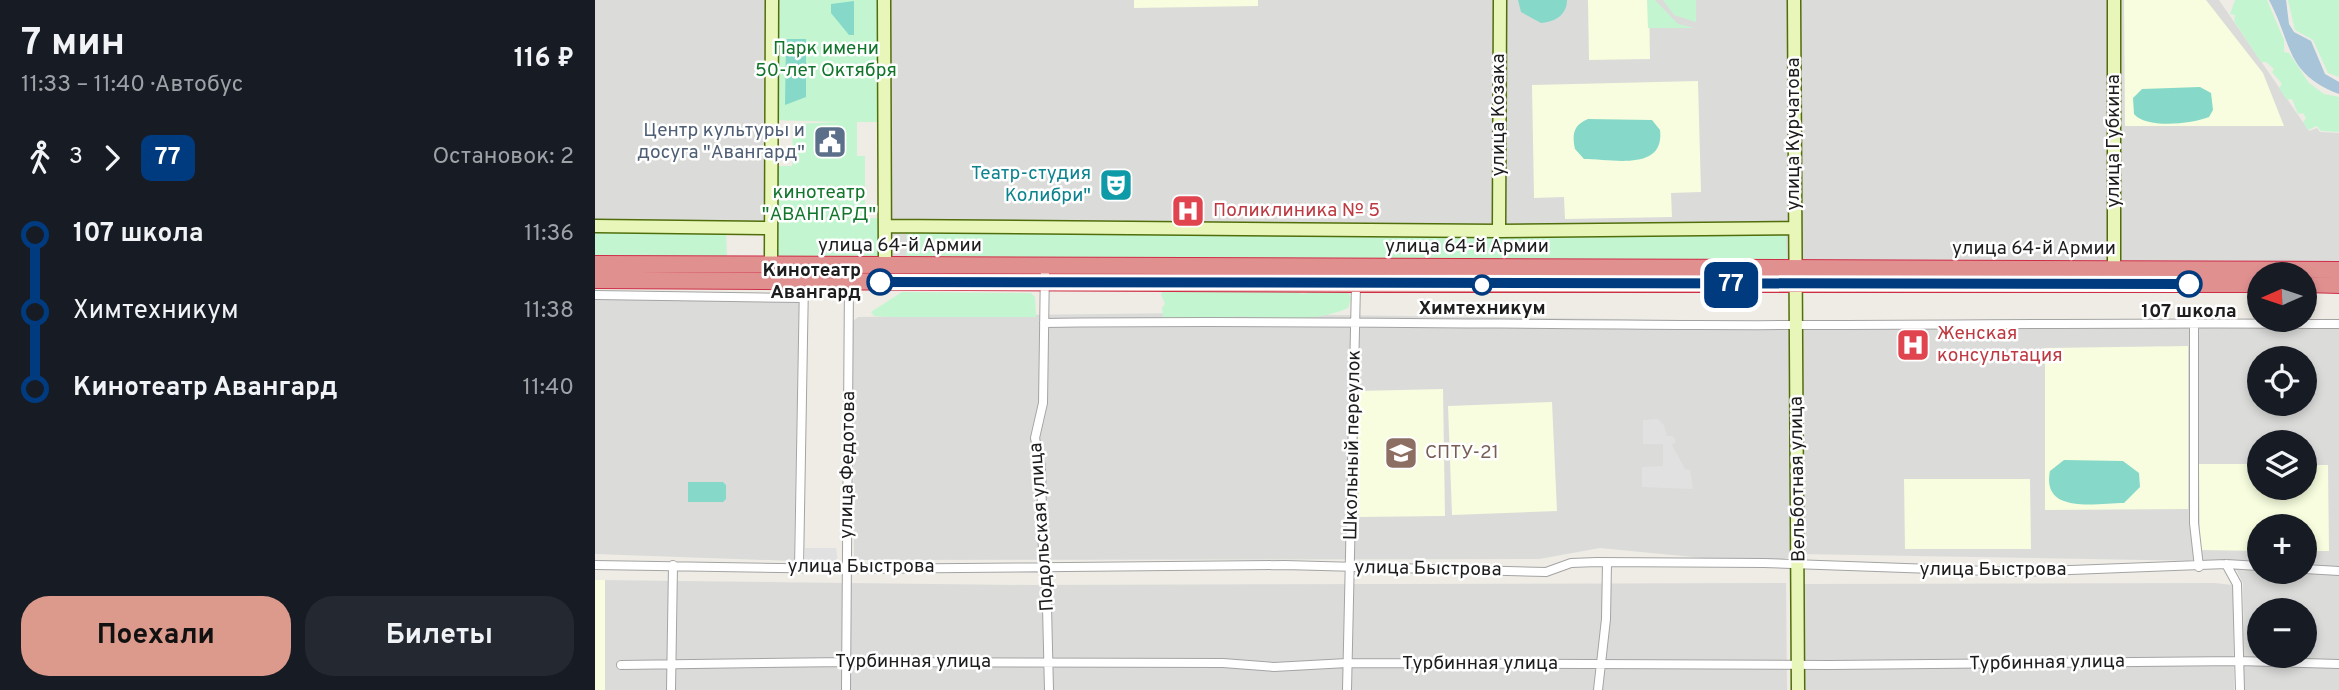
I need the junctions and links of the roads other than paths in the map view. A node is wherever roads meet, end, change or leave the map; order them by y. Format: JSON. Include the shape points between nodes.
{"nodes":[{"id":1,"x":772,"y":0,"type":"edge"},
{"id":2,"x":884,"y":0,"type":"edge"},
{"id":3,"x":1500,"y":0,"type":"edge"},
{"id":4,"x":1794,"y":0,"type":"edge"},
{"id":5,"x":2113,"y":0,"type":"edge"},
{"id":6,"x":595,"y":226,"type":"edge"},
{"id":7,"x":885,"y":226,"type":"junction"},
{"id":8,"x":771,"y":228,"type":"junction"},
{"id":9,"x":1794,"y":228,"type":"junction"},
{"id":10,"x":1499,"y":231,"type":"junction"},
{"id":11,"x":771,"y":267,"type":"junction"},
{"id":12,"x":885,"y":267,"type":"junction"},
{"id":13,"x":2339,"y":270,"type":"edge"},
{"id":14,"x":1045,"y":274,"type":"junction"},
{"id":15,"x":1193,"y":275,"type":"junction"},
{"id":16,"x":1793,"y":277,"type":"junction"},
{"id":17,"x":2113,"y":277,"type":"junction"},
{"id":18,"x":596,"y":281,"type":"edge"},
{"id":19,"x":849,"y":282,"type":"junction"},
{"id":20,"x":2247,"y":283,"type":"edge"},
{"id":21,"x":1356,"y":284,"type":"junction"},
{"id":22,"x":2317,"y":285,"type":"edge"},
{"id":23,"x":2339,"y":285,"type":"edge"},
{"id":24,"x":804,"y":290,"type":"junction"},
{"id":25,"x":1356,"y":320,"type":"junction"},
{"id":26,"x":2194,"y":322,"type":"junction"},
{"id":27,"x":1044,"y":323,"type":"junction"},
{"id":28,"x":1795,"y":323,"type":"junction"},
{"id":29,"x":2339,"y":324,"type":"edge"},
{"id":30,"x":1607,"y":563,"type":"junction"},
{"id":31,"x":2226,"y":564,"type":"junction"},
{"id":32,"x":595,"y":565,"type":"edge"},
{"id":33,"x":673,"y":565,"type":"junction"},
{"id":34,"x":1047,"y":565,"type":"junction"},
{"id":35,"x":2247,"y":565,"type":"edge"},
{"id":36,"x":1349,"y":567,"type":"junction"},
{"id":37,"x":1800,"y":567,"type":"junction"},
{"id":38,"x":2199,"y":567,"type":"junction"},
{"id":39,"x":799,"y":568,"type":"junction"},
{"id":40,"x":846,"y":569,"type":"junction"},
{"id":41,"x":2317,"y":570,"type":"edge"},
{"id":42,"x":2339,"y":571,"type":"edge"},
{"id":43,"x":2240,"y":661,"type":"junction"},
{"id":44,"x":846,"y":662,"type":"junction"},
{"id":45,"x":1049,"y":663,"type":"junction"},
{"id":46,"x":1347,"y":663,"type":"junction"},
{"id":47,"x":1798,"y":663,"type":"junction"},
{"id":48,"x":671,"y":664,"type":"junction"},
{"id":49,"x":2339,"y":664,"type":"edge"},
{"id":50,"x":621,"y":665,"type":"dead end"},
{"id":51,"x":1599,"y":665,"type":"junction"},
{"id":52,"x":671,"y":690,"type":"edge"},
{"id":53,"x":846,"y":690,"type":"edge"},
{"id":54,"x":1049,"y":690,"type":"edge"},
{"id":55,"x":1347,"y":690,"type":"edge"},
{"id":56,"x":1598,"y":690,"type":"edge"},
{"id":57,"x":1798,"y":690,"type":"edge"},
{"id":58,"x":2240,"y":690,"type":"edge"}],
"edges":[{"from":1,"to":8,"type":"street"},
{"from":2,"to":7,"type":"street"},
{"from":3,"to":10,"type":"street","name":"улица Козака"},
{"from":4,"to":9,"type":"street","name":"улица Курчатова"},
{"from":5,"to":17,"type":"street","name":"улица Губкина"},
{"from":6,"to":8,"type":"street"},
{"from":7,"to":10,"type":"street"},
{"from":7,"to":12,"type":"street"},
{"from":8,"to":11,"type":"street"},
{"from":9,"to":10,"type":"street"},
{"from":9,"to":16,"type":"street","name":"улица Курчатова"},
{"from":11,"to":12,"type":"highway","name":"улица 64-й Армии"},
{"from":11,"to":18,"type":"highway","name":"улица 64-й Армии"},
{"from":12,"to":14,"type":"highway","name":"улица 64-й Армии"},
{"from":13,"to":17,"type":"highway","name":"улица 64-й Армии"},
{"from":14,"to":15,"type":"highway","name":"улица 64-й Армии"},
{"from":14,"to":19,"type":"highway","name":"улица 64-й Армии"},
{"from":14,"to":27,"type":"street","name":"Подольская улица"},
{"from":15,"to":16,"type":"highway","name":"улица 64-й Армии"},
{"from":15,"to":21,"type":"highway","name":"улица 64-й Армии"},
{"from":16,"to":17,"type":"highway","name":"улица 64-й Армии"},
{"from":16,"to":21,"type":"highway","name":"улица 64-й Армии"},
{"from":16,"to":28,"type":"street","name":"Вельботная улица"},
{"from":17,"to":20,"type":"highway","name":"улица 64-й Армии"},
{"from":18,"to":24,"type":"highway","name":"улица 64-й Армии"},
{"from":19,"to":24,"type":"highway","name":"улица 64-й Армии"},
{"from":19,"to":40,"type":"street","name":"улица Федотова"},
{"from":21,"to":25,"type":"street","name":"Школьный переулок"},
{"from":22,"to":23,"type":"highway"},
{"from":24,"to":39,"type":"street"},
{"from":25,"to":27,"type":"street"},
{"from":25,"to":28,"type":"street"},
{"from":25,"to":36,"type":"street","name":"Школьный переулок"},
{"from":26,"to":28,"type":"street"},
{"from":26,"to":29,"type":"street"},
{"from":26,"to":38,"type":"street","via":[[2194,523]]},
{"from":27,"to":34,"type":"street","name":"Подольская улица","via":[[1043,403],[1035,438]]},
{"from":28,"to":37,"type":"street","name":"Вельботная улица"},
{"from":30,"to":36,"type":"street","name":"улица Быстрова","via":[[1571,563],[1546,572]]},
{"from":30,"to":37,"type":"street","name":"улица Быстрова"},
{"from":30,"to":51,"type":"street"},
{"from":31,"to":35,"type":"street","name":"улица Быстрова"},
{"from":31,"to":38,"type":"street","name":"улица Быстрова"},
{"from":31,"to":43,"type":"street","via":[[2237,584]]},
{"from":32,"to":33,"type":"street","name":"улица Быстрова"},
{"from":33,"to":39,"type":"street","name":"улица Быстрова"},
{"from":33,"to":48,"type":"street"},
{"from":34,"to":36,"type":"street","name":"улица Быстрова"},
{"from":34,"to":40,"type":"street","name":"улица Быстрова"},
{"from":34,"to":45,"type":"street","name":"Подольская улица"},
{"from":36,"to":46,"type":"street","name":"Школьный переулок"},
{"from":37,"to":38,"type":"street","name":"улица Быстрова","via":[[2017,572]]},
{"from":37,"to":47,"type":"street","name":"Вельботная улица"},
{"from":39,"to":40,"type":"street","name":"улица Быстрова"},
{"from":40,"to":44,"type":"street","name":"улица Федотова"},
{"from":41,"to":42,"type":"street"},
{"from":43,"to":47,"type":"street","name":"Турбинная улица"},
{"from":43,"to":49,"type":"street","name":"Турбинная улица"},
{"from":43,"to":58,"type":"street"},
{"from":44,"to":45,"type":"street","name":"Турбинная улица"},
{"from":44,"to":48,"type":"street","name":"Турбинная улица"},
{"from":44,"to":53,"type":"street","name":"улица Федотова"},
{"from":45,"to":46,"type":"street","name":"Турбинная улица","via":[[1274,667]]},
{"from":45,"to":54,"type":"street","name":"Подольская улица"},
{"from":46,"to":51,"type":"street","name":"Турбинная улица"},
{"from":46,"to":55,"type":"street","name":"Школьный переулок"},
{"from":47,"to":51,"type":"street","name":"Турбинная улица"},
{"from":47,"to":57,"type":"street","name":"Вельботная улица"},
{"from":48,"to":50,"type":"street","name":"Турбинная улица"},
{"from":48,"to":52,"type":"street"},
{"from":51,"to":56,"type":"street"}]}
